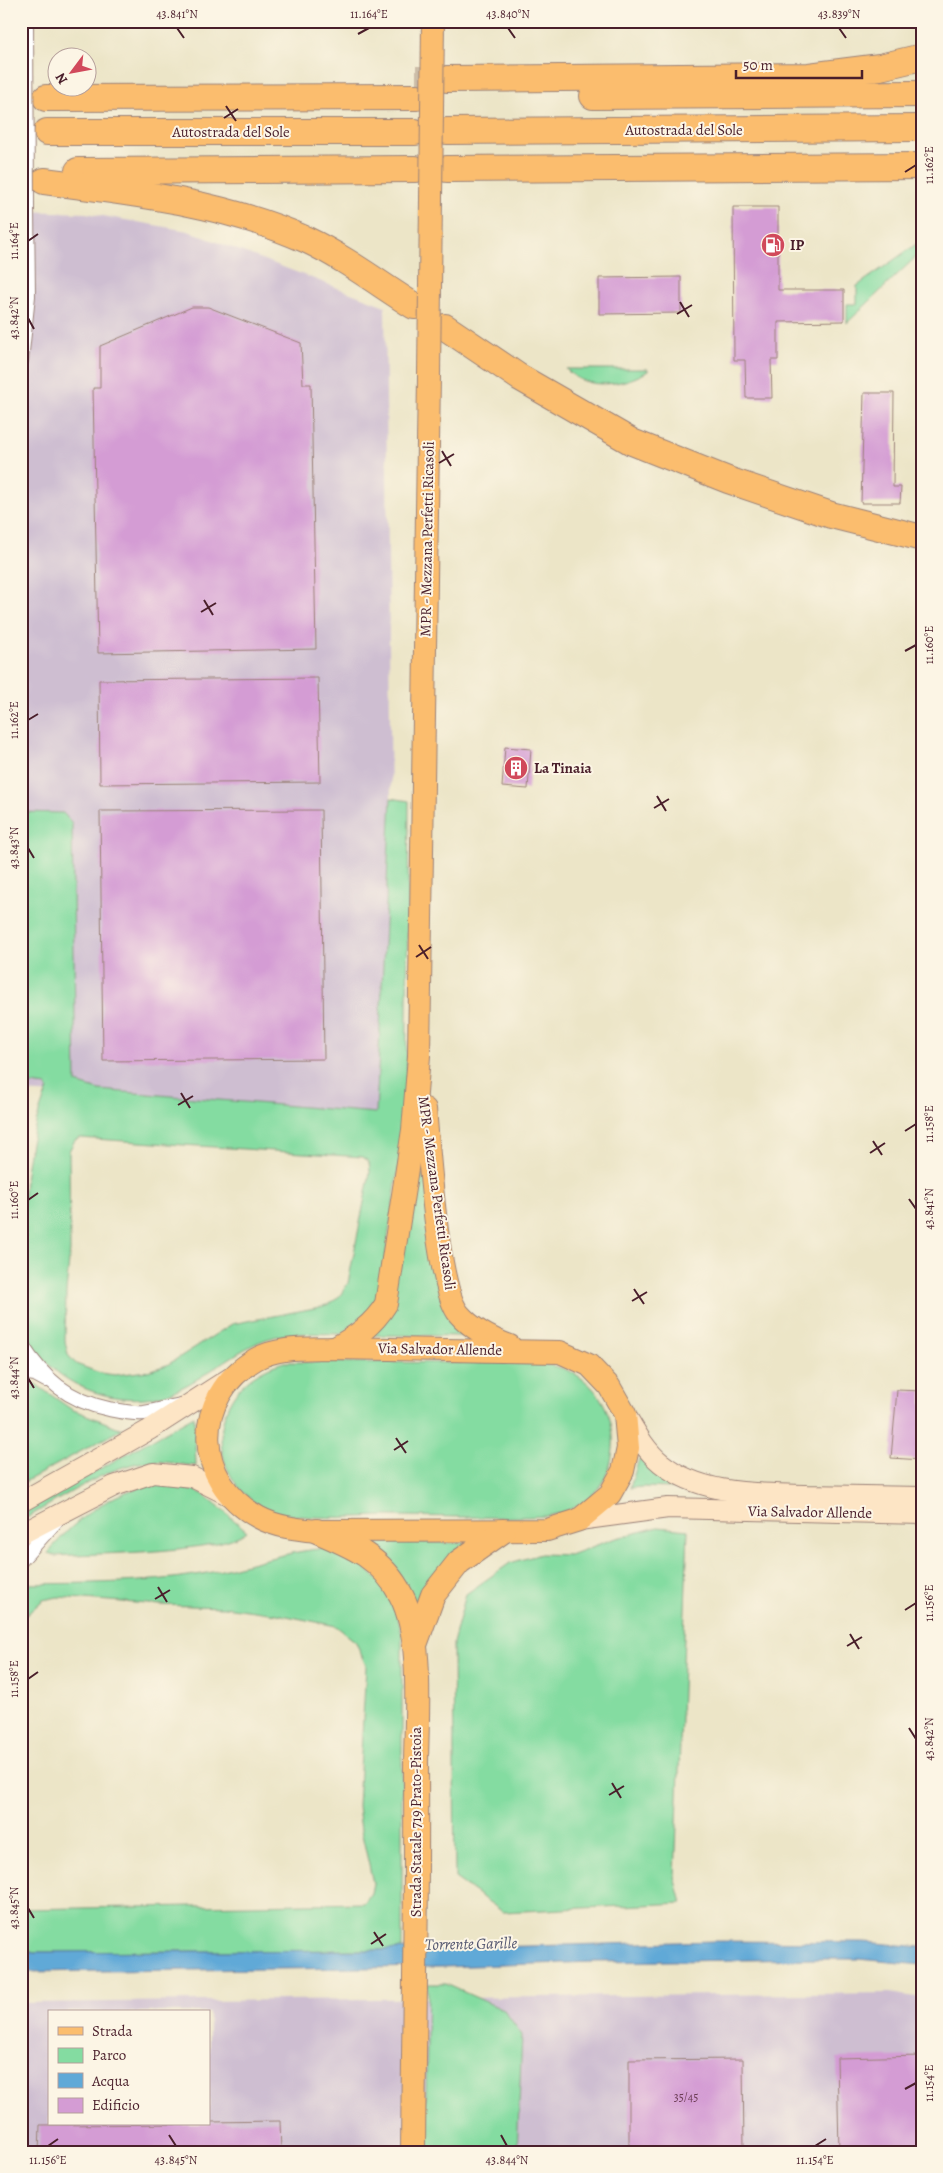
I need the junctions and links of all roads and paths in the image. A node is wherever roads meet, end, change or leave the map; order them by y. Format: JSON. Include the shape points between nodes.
{"nodes":[{"id":1,"x":26,"y":21,"type":"edge"},
{"id":2,"x":432,"y":21,"type":"edge"},
{"id":3,"x":922,"y":57,"type":"edge"},
{"id":4,"x":416,"y":88,"type":"tunnel mouth"},
{"id":5,"x":922,"y":94,"type":"edge"},
{"id":6,"x":46,"y":98,"type":"dead end"},
{"id":7,"x":922,"y":128,"type":"edge"},
{"id":8,"x":447,"y":131,"type":"dead end"},
{"id":9,"x":46,"y":132,"type":"dead end"},
{"id":10,"x":415,"y":132,"type":"dead end"},
{"id":11,"x":922,"y":166,"type":"edge"},
{"id":12,"x":415,"y":169,"type":"dead end"},
{"id":13,"x":447,"y":169,"type":"dead end"},
{"id":14,"x":414,"y":306,"type":"dead end"},
{"id":15,"x":445,"y":327,"type":"dead end"},
{"id":16,"x":21,"y":361,"type":"edge"},
{"id":17,"x":922,"y":538,"type":"edge"},
{"id":18,"x":419,"y":1056,"type":"junction"},
{"id":19,"x":21,"y":1344,"type":"edge"},
{"id":20,"x":334,"y":1348,"type":"junction"},
{"id":21,"x":523,"y":1350,"type":"junction"},
{"id":22,"x":21,"y":1372,"type":"edge"},
{"id":23,"x":235,"y":1375,"type":"junction"},
{"id":24,"x":51,"y":1382,"type":"junction"},
{"id":25,"x":195,"y":1402,"type":"junction"},
{"id":26,"x":625,"y":1414,"type":"junction"},
{"id":27,"x":922,"y":1497,"type":"edge"},
{"id":28,"x":235,"y":1500,"type":"junction"},
{"id":29,"x":21,"y":1502,"type":"edge"},
{"id":30,"x":63,"y":1514,"type":"junction"},
{"id":31,"x":922,"y":1514,"type":"edge"},
{"id":32,"x":579,"y":1520,"type":"junction"},
{"id":33,"x":317,"y":1531,"type":"junction"},
{"id":34,"x":503,"y":1531,"type":"junction"},
{"id":35,"x":21,"y":1534,"type":"edge"},
{"id":36,"x":21,"y":1560,"type":"edge"},
{"id":37,"x":416,"y":1642,"type":"junction"},
{"id":38,"x":412,"y":2152,"type":"edge"}],
"edges":[{"from":1,"to":16,"type":"street","bridge":true,"via":[[28,296]]},
{"from":2,"to":18,"type":"main road","name":"MPR - Mezzana Perfetti Ricasoli","bridge":true},
{"from":3,"to":5,"type":"highway","via":[[880,67],[801,76],[447,88]]},
{"from":4,"to":6,"type":"highway","via":[[244,96]]},
{"from":7,"to":8,"type":"highway","name":"Autostrada del Sole"},
{"from":9,"to":10,"type":"highway","name":"Autostrada del Sole"},
{"from":11,"to":13,"type":"highway"},
{"from":12,"to":14,"type":"highway","via":[[76,171],[45,177],[127,191],[261,223],[307,240],[344,260]]},
{"from":15,"to":17,"type":"highway","via":[[519,377],[632,442],[728,480],[831,515]]},
{"from":18,"to":20,"type":"main road","name":"MPR - Mezzana Perfetti Ricasoli","via":[[413,1130],[386,1304],[376,1320],[360,1334]]},
{"from":18,"to":21,"type":"main road","name":"MPR - Mezzana Perfetti Ricasoli","via":[[448,1294],[458,1313],[476,1329],[493,1340]]},
{"from":19,"to":24,"type":"street","via":[[32,1362]]},
{"from":20,"to":21,"type":"main road","name":"Via Salvador Allende"},
{"from":20,"to":23,"type":"main road","name":"Via Salvador Allende","via":[[286,1349],[257,1358]]},
{"from":21,"to":26,"type":"main road","name":"Via Salvador Allende","via":[[560,1352],[588,1365],[609,1386]]},
{"from":22,"to":24,"type":"street","via":[[35,1374]]},
{"from":23,"to":25,"type":"main road","name":"Via Salvador Allende"},
{"from":23,"to":28,"type":"main road","name":"Via Salvador Allende","via":[[216,1401],[208,1423],[208,1449],[217,1475]]},
{"from":24,"to":25,"type":"street","via":[[80,1401],[116,1411],[142,1413]]},
{"from":25,"to":29,"type":"main road","name":"Via Salvador Allende"},
{"from":26,"to":27,"type":"main road","name":"Via Salvador Allende","via":[[643,1444],[661,1463],[708,1487],[750,1493]]},
{"from":26,"to":32,"type":"main road","name":"Via Salvador Allende","via":[[628,1448],[623,1471],[610,1494]]},
{"from":28,"to":30,"type":"main road","name":"Via Salvador Allende","via":[[192,1477],[153,1473],[114,1486]]},
{"from":28,"to":33,"type":"main road","name":"Via Salvador Allende","via":[[258,1517],[286,1528]]},
{"from":30,"to":35,"type":"main road","name":"Via Salvador Allende"},
{"from":30,"to":36,"type":"street"},
{"from":31,"to":32,"type":"main road","name":"Via Salvador Allende","via":[[668,1508]]},
{"from":32,"to":34,"type":"main road","name":"Via Salvador Allende","via":[[547,1530]]},
{"from":33,"to":34,"type":"main road","name":"Via Salvador Allende"},
{"from":33,"to":37,"type":"highway","via":[[358,1548],[383,1568],[402,1596]]},
{"from":34,"to":37,"type":"highway","via":[[459,1562],[433,1595]]},
{"from":37,"to":38,"type":"highway","name":"Strada Statale 719 Prato-Pistoia"}]}
